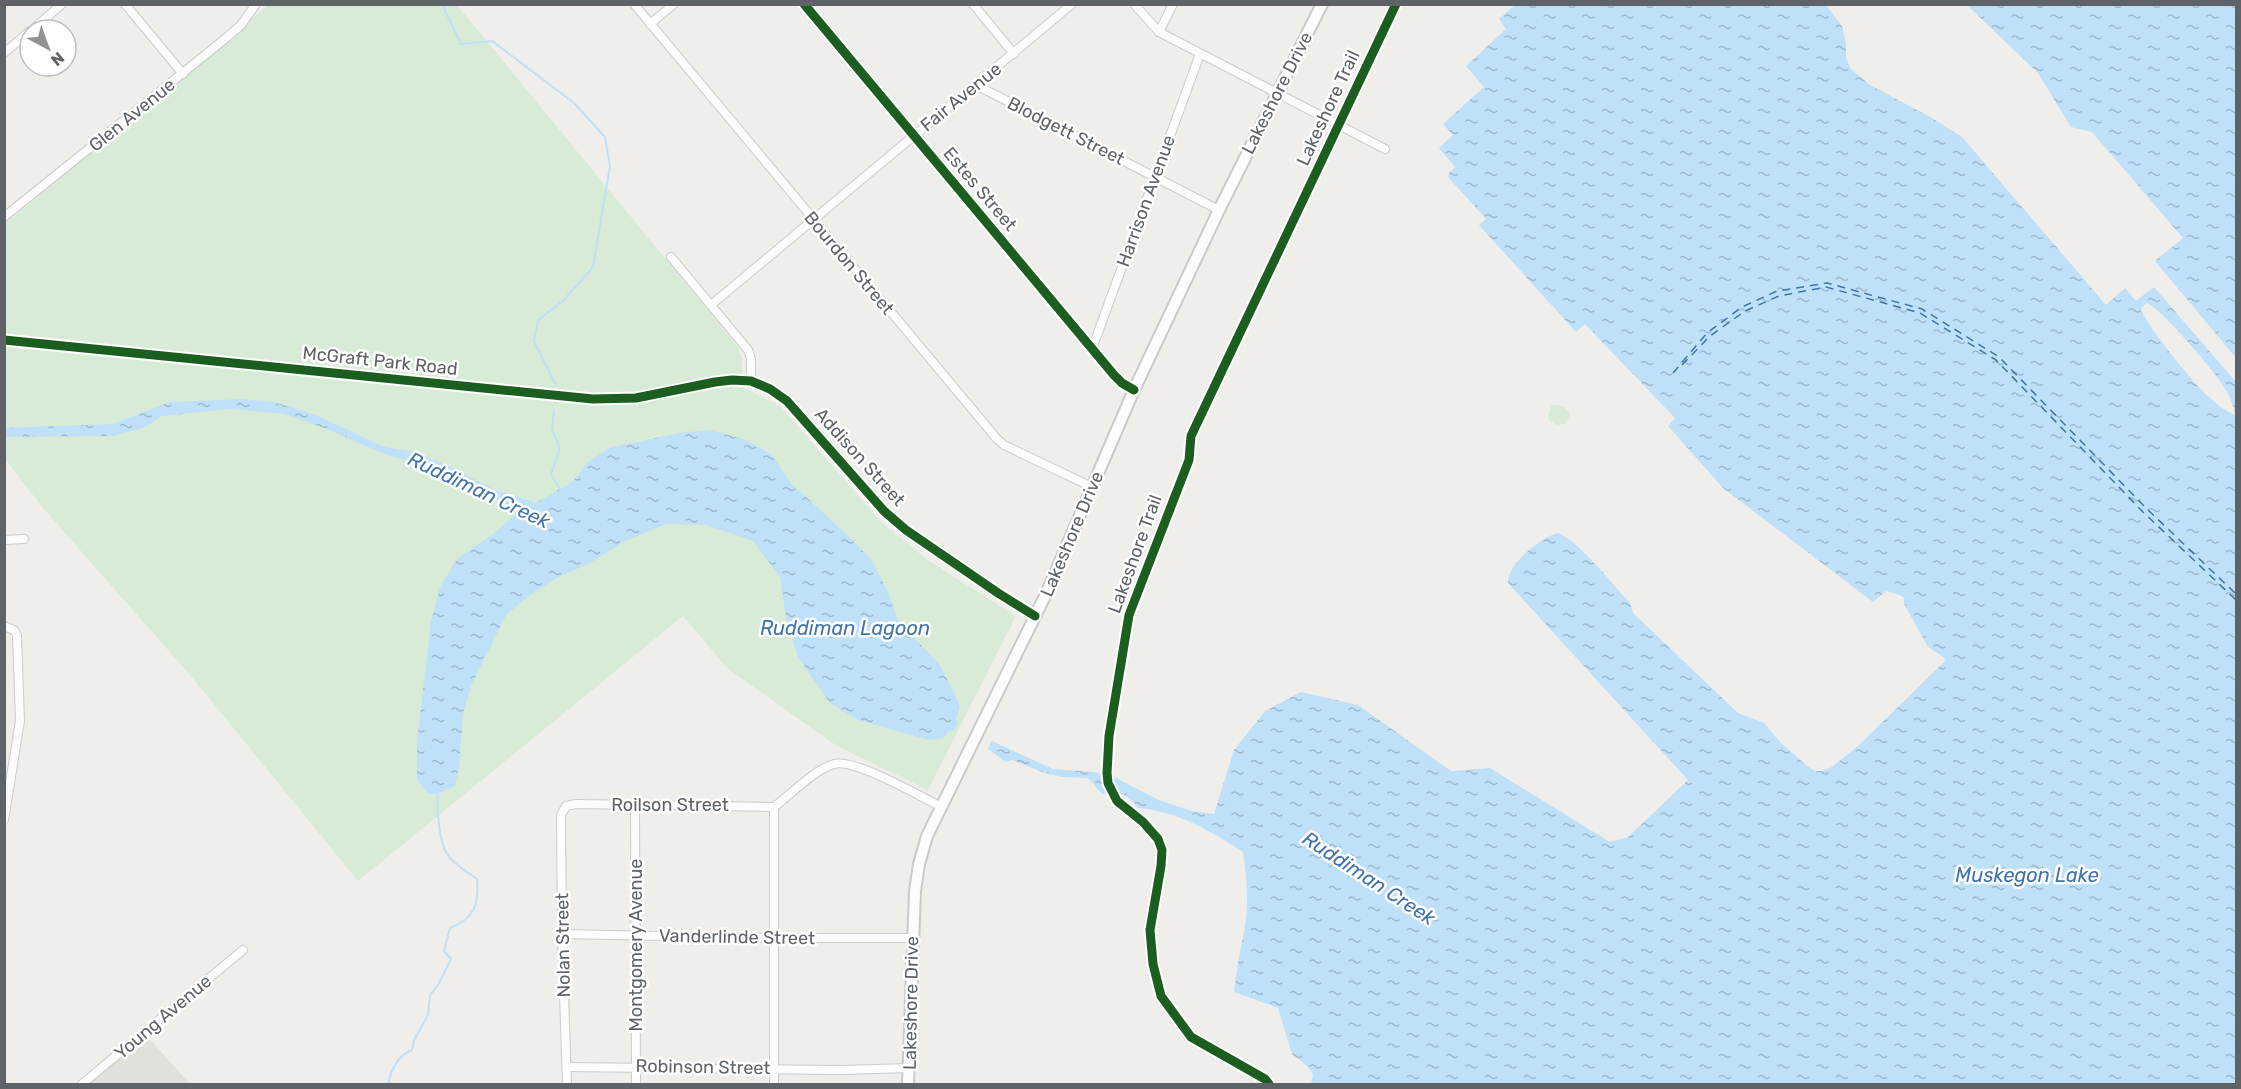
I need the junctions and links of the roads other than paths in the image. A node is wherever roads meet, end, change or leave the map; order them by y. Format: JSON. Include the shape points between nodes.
{"nodes":[{"id":1,"x":62,"y":4,"type":"edge"},
{"id":2,"x":125,"y":4,"type":"edge"},
{"id":3,"x":634,"y":4,"type":"edge"},
{"id":4,"x":675,"y":4,"type":"edge"},
{"id":5,"x":804,"y":4,"type":"edge"},
{"id":6,"x":973,"y":4,"type":"edge"},
{"id":7,"x":1072,"y":4,"type":"edge"},
{"id":8,"x":1134,"y":4,"type":"edge"},
{"id":9,"x":1173,"y":4,"type":"edge"},
{"id":10,"x":1322,"y":4,"type":"edge"},
{"id":11,"x":255,"y":6,"type":"edge"},
{"id":12,"x":46,"y":18,"type":"edge"},
{"id":13,"x":651,"y":24,"type":"junction"},
{"id":14,"x":1159,"y":32,"type":"junction"},
{"id":15,"x":18,"y":42,"type":"edge"},
{"id":16,"x":4,"y":53,"type":"edge"},
{"id":17,"x":1014,"y":54,"type":"junction"},
{"id":18,"x":1200,"y":54,"type":"junction"},
{"id":19,"x":183,"y":74,"type":"junction"},
{"id":20,"x":976,"y":85,"type":"junction"},
{"id":21,"x":1276,"y":93,"type":"junction"},
{"id":22,"x":914,"y":136,"type":"junction"},
{"id":23,"x":1385,"y":148,"type":"dead end"},
{"id":24,"x":1156,"y":178,"type":"junction"},
{"id":25,"x":1219,"y":210,"type":"junction"},
{"id":26,"x":4,"y":217,"type":"edge"},
{"id":27,"x":813,"y":220,"type":"junction"},
{"id":28,"x":671,"y":257,"type":"dead end"},
{"id":29,"x":711,"y":305,"type":"junction"},
{"id":30,"x":4,"y":340,"type":"edge"},
{"id":31,"x":1092,"y":349,"type":"junction"},
{"id":32,"x":751,"y":381,"type":"junction"},
{"id":33,"x":1134,"y":390,"type":"junction"},
{"id":34,"x":1092,"y":487,"type":"junction"},
{"id":35,"x":24,"y":539,"type":"dead end"},
{"id":36,"x":4,"y":540,"type":"edge"},
{"id":37,"x":1035,"y":616,"type":"junction"},
{"id":38,"x":4,"y":627,"type":"edge"},
{"id":39,"x":566,"y":806,"type":"joint"},
{"id":40,"x":635,"y":806,"type":"junction"},
{"id":41,"x":940,"y":806,"type":"junction"},
{"id":42,"x":774,"y":807,"type":"junction"},
{"id":43,"x":4,"y":820,"type":"edge"},
{"id":44,"x":562,"y":933,"type":"junction"},
{"id":45,"x":636,"y":936,"type":"junction"},
{"id":46,"x":774,"y":938,"type":"junction"},
{"id":47,"x":912,"y":938,"type":"junction"},
{"id":48,"x":243,"y":950,"type":"dead end"},
{"id":49,"x":567,"y":1066,"type":"junction"},
{"id":50,"x":636,"y":1067,"type":"junction"},
{"id":51,"x":774,"y":1068,"type":"junction"},
{"id":52,"x":910,"y":1068,"type":"junction"},
{"id":53,"x":82,"y":1084,"type":"edge"},
{"id":54,"x":567,"y":1084,"type":"edge"},
{"id":55,"x":636,"y":1084,"type":"edge"},
{"id":56,"x":774,"y":1084,"type":"edge"},
{"id":57,"x":908,"y":1084,"type":"edge"}],
"edges":[{"from":1,"to":12,"type":"street"},
{"from":2,"to":19,"type":"street"},
{"from":3,"to":13,"type":"street","name":"Bourdon Street"},
{"from":4,"to":13,"type":"street"},
{"from":5,"to":22,"type":"street","name":"Estes Street"},
{"from":6,"to":17,"type":"street"},
{"from":7,"to":17,"type":"street","name":"Fair Avenue"},
{"from":8,"to":14,"type":"street"},
{"from":9,"to":14,"type":"street"},
{"from":10,"to":21,"type":"main road","name":"Lakeshore Drive"},
{"from":11,"to":19,"type":"street","name":"Glen Avenue","via":[[240,25]]},
{"from":13,"to":27,"type":"street","name":"Bourdon Street"},
{"from":14,"to":18,"type":"street"},
{"from":15,"to":16,"type":"street"},
{"from":17,"to":20,"type":"street","name":"Fair Avenue"},
{"from":18,"to":21,"type":"street"},
{"from":18,"to":24,"type":"street","name":"Harrison Avenue"},
{"from":19,"to":26,"type":"street","name":"Glen Avenue"},
{"from":20,"to":22,"type":"street","name":"Fair Avenue"},
{"from":20,"to":24,"type":"street","name":"Blodgett Street"},
{"from":21,"to":23,"type":"street"},
{"from":21,"to":25,"type":"main road","name":"Lakeshore Drive"},
{"from":22,"to":27,"type":"street","name":"Fair Avenue"},
{"from":22,"to":31,"type":"street","name":"Estes Street"},
{"from":24,"to":25,"type":"street","name":"Blodgett Street"},
{"from":24,"to":31,"type":"street","name":"Harrison Avenue"},
{"from":25,"to":33,"type":"main road","name":"Lakeshore Drive"},
{"from":27,"to":29,"type":"street","name":"Fair Avenue"},
{"from":27,"to":34,"type":"street","name":"Bourdon Street","via":[[997,439]]},
{"from":28,"to":29,"type":"street"},
{"from":29,"to":32,"type":"street","via":[[751,355]]},
{"from":30,"to":32,"type":"street","name":"McGraft Park Road","via":[[593,399],[636,398],[715,382]]},
{"from":31,"to":33,"type":"street","name":"Estes Street","via":[[1118,379]]},
{"from":32,"to":37,"type":"street","name":"Addison Street","via":[[787,401],[892,518]]},
{"from":33,"to":34,"type":"main road","name":"Lakeshore Drive"},
{"from":34,"to":37,"type":"main road","name":"Lakeshore Drive"},
{"from":35,"to":36,"type":"street"},
{"from":37,"to":41,"type":"main road","name":"Lakeshore Drive"},
{"from":38,"to":43,"type":"street","via":[[17,635],[20,721]]},
{"from":39,"to":40,"type":"street","name":"Roilson Street"},
{"from":39,"to":44,"type":"street","name":"Nolan Street","via":[[561,815]]},
{"from":40,"to":42,"type":"street","name":"Roilson Street"},
{"from":40,"to":45,"type":"street","name":"Montgomery Avenue"},
{"from":41,"to":42,"type":"street","via":[[848,763],[828,766]]},
{"from":41,"to":47,"type":"main road","name":"Lakeshore Drive","via":[[919,864]]},
{"from":42,"to":46,"type":"street"},
{"from":44,"to":45,"type":"street","name":"Vanderlinde Street"},
{"from":44,"to":49,"type":"street","name":"Nolan Street"},
{"from":45,"to":46,"type":"street","name":"Vanderlinde Street"},
{"from":45,"to":50,"type":"street","name":"Montgomery Avenue"},
{"from":46,"to":47,"type":"street","name":"Vanderlinde Street"},
{"from":46,"to":51,"type":"street"},
{"from":47,"to":52,"type":"main road","name":"Lakeshore Drive"},
{"from":48,"to":53,"type":"street","name":"Young Avenue"},
{"from":49,"to":50,"type":"street","name":"Robinson Street"},
{"from":49,"to":54,"type":"street","name":"Nolan Street"},
{"from":50,"to":51,"type":"street","name":"Robinson Street"},
{"from":50,"to":55,"type":"street","name":"Montgomery Avenue"},
{"from":51,"to":52,"type":"street","name":"Robinson Street"},
{"from":51,"to":56,"type":"street"},
{"from":52,"to":57,"type":"main road","name":"Lakeshore Drive"}]}
